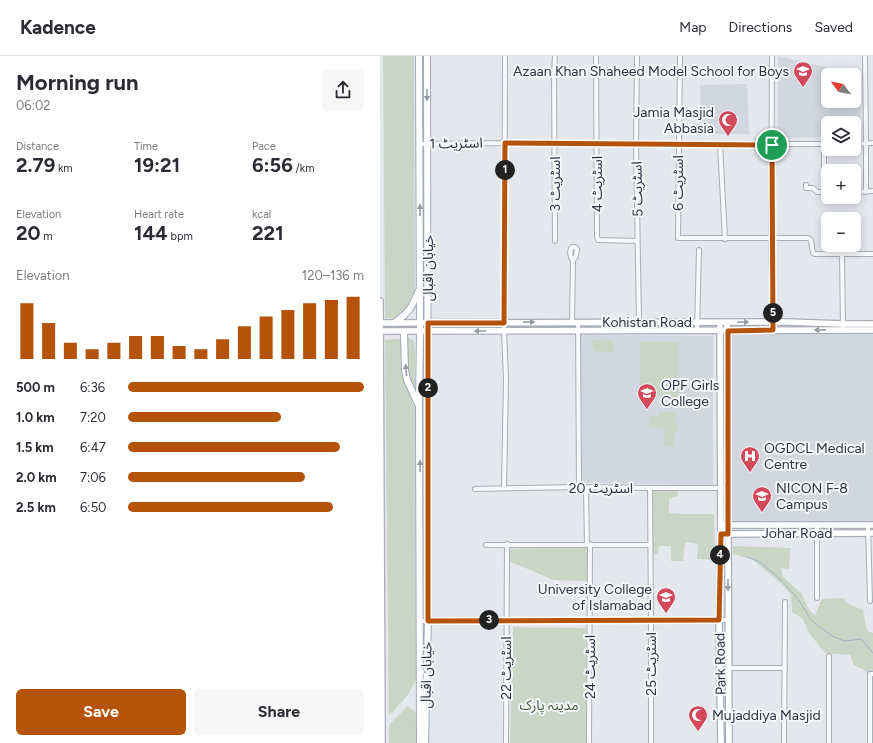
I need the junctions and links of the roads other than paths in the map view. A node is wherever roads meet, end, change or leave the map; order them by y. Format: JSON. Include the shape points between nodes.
{"nodes":[{"id":1,"x":419,"y":56,"type":"edge"},
{"id":2,"x":427,"y":56,"type":"edge"},
{"id":3,"x":505,"y":56,"type":"edge"},
{"id":4,"x":555,"y":56,"type":"edge"},
{"id":5,"x":596,"y":56,"type":"edge"},
{"id":6,"x":637,"y":56,"type":"edge"},
{"id":7,"x":680,"y":56,"type":"edge"},
{"id":8,"x":772,"y":56,"type":"edge"},
{"id":9,"x":865,"y":56,"type":"edge"},
{"id":10,"x":505,"y":143,"type":"junction"},
{"id":11,"x":555,"y":143,"type":"junction"},
{"id":12,"x":873,"y":143,"type":"edge"},
{"id":13,"x":419,"y":144,"type":"junction"},
{"id":14,"x":427,"y":144,"type":"junction"},
{"id":15,"x":597,"y":144,"type":"junction"},
{"id":16,"x":636,"y":144,"type":"junction"},
{"id":17,"x":678,"y":144,"type":"junction"},
{"id":18,"x":720,"y":144,"type":"junction"},
{"id":19,"x":821,"y":144,"type":"edge"},
{"id":20,"x":861,"y":144,"type":"edge"},
{"id":21,"x":866,"y":144,"type":"junction"},
{"id":22,"x":772,"y":145,"type":"junction"},
{"id":23,"x":806,"y":185,"type":"dead end"},
{"id":24,"x":873,"y":191,"type":"edge"},
{"id":25,"x":821,"y":192,"type":"edge"},
{"id":26,"x":861,"y":192,"type":"edge"},
{"id":27,"x":866,"y":192,"type":"junction"},
{"id":28,"x":724,"y":238,"type":"junction"},
{"id":29,"x":772,"y":238,"type":"junction"},
{"id":30,"x":555,"y":241,"type":"dead end"},
{"id":31,"x":637,"y":241,"type":"junction"},
{"id":32,"x":699,"y":250,"type":"dead end"},
{"id":33,"x":842,"y":253,"type":"junction"},
{"id":34,"x":873,"y":254,"type":"edge"},
{"id":35,"x":573,"y":261,"type":"dead end"},
{"id":36,"x":420,"y":287,"type":"junction"},
{"id":37,"x":380,"y":301,"type":"edge"},
{"id":38,"x":575,"y":322,"type":"junction"},
{"id":39,"x":639,"y":322,"type":"junction"},
{"id":40,"x":697,"y":322,"type":"junction"},
{"id":41,"x":720,"y":322,"type":"junction"},
{"id":42,"x":727,"y":322,"type":"junction"},
{"id":43,"x":773,"y":322,"type":"junction"},
{"id":44,"x":787,"y":322,"type":"junction"},
{"id":45,"x":380,"y":323,"type":"edge"},
{"id":46,"x":394,"y":323,"type":"junction"},
{"id":47,"x":420,"y":323,"type":"junction"},
{"id":48,"x":428,"y":323,"type":"junction"},
{"id":49,"x":504,"y":323,"type":"junction"},
{"id":50,"x":873,"y":324,"type":"edge"},
{"id":51,"x":843,"y":327,"type":"junction"},
{"id":52,"x":773,"y":330,"type":"junction"},
{"id":53,"x":787,"y":330,"type":"junction"},
{"id":54,"x":873,"y":330,"type":"edge"},
{"id":55,"x":380,"y":331,"type":"edge"},
{"id":56,"x":504,"y":331,"type":"junction"},
{"id":57,"x":578,"y":331,"type":"junction"},
{"id":58,"x":697,"y":331,"type":"junction"},
{"id":59,"x":720,"y":331,"type":"junction"},
{"id":60,"x":728,"y":331,"type":"junction"},
{"id":61,"x":404,"y":332,"type":"junction"},
{"id":62,"x":420,"y":332,"type":"junction"},
{"id":63,"x":428,"y":332,"type":"junction"},
{"id":64,"x":419,"y":405,"type":"junction"},
{"id":65,"x":380,"y":450,"type":"edge"},
{"id":66,"x":504,"y":488,"type":"junction"},
{"id":67,"x":579,"y":488,"type":"junction"},
{"id":68,"x":586,"y":488,"type":"junction"},
{"id":69,"x":650,"y":488,"type":"junction"},
{"id":70,"x":720,"y":488,"type":"junction"},
{"id":71,"x":728,"y":488,"type":"junction"},
{"id":72,"x":474,"y":489,"type":"dead end"},
{"id":73,"x":721,"y":525,"type":"junction"},
{"id":74,"x":728,"y":525,"type":"junction"},
{"id":75,"x":817,"y":525,"type":"junction"},
{"id":76,"x":870,"y":525,"type":"edge"},
{"id":77,"x":817,"y":533,"type":"junction"},
{"id":78,"x":870,"y":533,"type":"edge"},
{"id":79,"x":721,"y":534,"type":"junction"},
{"id":80,"x":728,"y":534,"type":"junction"},
{"id":81,"x":486,"y":544,"type":"dead end"},
{"id":82,"x":507,"y":544,"type":"junction"},
{"id":83,"x":588,"y":544,"type":"junction"},
{"id":84,"x":650,"y":544,"type":"junction"},
{"id":85,"x":817,"y":598,"type":"dead end"},
{"id":86,"x":870,"y":600,"type":"dead end"},
{"id":87,"x":785,"y":602,"type":"dead end"},
{"id":88,"x":506,"y":620,"type":"junction"},
{"id":89,"x":590,"y":620,"type":"junction"},
{"id":90,"x":651,"y":620,"type":"junction"},
{"id":91,"x":719,"y":620,"type":"junction"},
{"id":92,"x":729,"y":620,"type":"junction"},
{"id":93,"x":420,"y":621,"type":"junction"},
{"id":94,"x":428,"y":621,"type":"junction"},
{"id":95,"x":829,"y":656,"type":"dead end"},
{"id":96,"x":729,"y":668,"type":"junction"},
{"id":97,"x":785,"y":668,"type":"junction"},
{"id":98,"x":873,"y":674,"type":"edge"},
{"id":99,"x":873,"y":688,"type":"edge"},
{"id":100,"x":870,"y":693,"type":"junction"},
{"id":101,"x":382,"y":743,"type":"edge"},
{"id":102,"x":420,"y":743,"type":"edge"},
{"id":103,"x":425,"y":743,"type":"edge"},
{"id":104,"x":506,"y":743,"type":"edge"},
{"id":105,"x":589,"y":743,"type":"edge"},
{"id":106,"x":651,"y":743,"type":"edge"},
{"id":107,"x":721,"y":743,"type":"edge"},
{"id":108,"x":729,"y":743,"type":"edge"},
{"id":109,"x":784,"y":743,"type":"edge"},
{"id":110,"x":830,"y":743,"type":"edge"},
{"id":111,"x":870,"y":743,"type":"edge"}],
"edges":[{"from":1,"to":13,"type":"main road","name":"خیابان اقبال"},
{"from":2,"to":14,"type":"main road","name":"خیابان اقبال","one_way":true},
{"from":3,"to":10,"type":"street"},
{"from":4,"to":11,"type":"street","name":"اسٹریٹ 3"},
{"from":5,"to":15,"type":"street","name":"اسٹریٹ 4"},
{"from":6,"to":16,"type":"street","name":"اسٹریٹ 5"},
{"from":7,"to":17,"type":"street","name":"اسٹریٹ 6"},
{"from":8,"to":22,"type":"street"},
{"from":9,"to":21,"type":"street"},
{"from":10,"to":11,"type":"street","name":"اسٹریٹ 1"},
{"from":10,"to":14,"type":"street","name":"اسٹریٹ 1"},
{"from":10,"to":49,"type":"street"},
{"from":11,"to":15,"type":"street","name":"اسٹریٹ 1"},
{"from":11,"to":30,"type":"street","name":"اسٹریٹ 3"},
{"from":12,"to":21,"type":"street"},
{"from":13,"to":14,"type":"street","name":"اسٹریٹ 1"},
{"from":36,"to":13,"type":"main road","name":"خیابان اقبال","one_way":true},
{"from":14,"to":48,"type":"main road","name":"خیابان اقبال"},
{"from":15,"to":16,"type":"street","name":"اسٹریٹ 1"},
{"from":15,"to":31,"type":"street","name":"اسٹریٹ 4","via":[[598,240]]},
{"from":16,"to":17,"type":"street","name":"اسٹریٹ 1"},
{"from":16,"to":31,"type":"street","name":"اسٹریٹ 5"},
{"from":17,"to":18,"type":"street","name":"اسٹریٹ 1"},
{"from":17,"to":28,"type":"street","name":"اسٹریٹ 6","via":[[678,238]]},
{"from":18,"to":22,"type":"street","name":"اسٹریٹ 1"},
{"from":18,"to":28,"type":"street"},
{"from":19,"to":22,"type":"street","name":"اسٹریٹ 1"},
{"from":20,"to":21,"type":"street"},
{"from":21,"to":27,"type":"street"},
{"from":22,"to":29,"type":"street"},
{"from":23,"to":25,"type":"street","via":[[806,188]]},
{"from":24,"to":27,"type":"street"},
{"from":26,"to":27,"type":"street"},
{"from":28,"to":29,"type":"street"},
{"from":29,"to":33,"type":"street","via":[[808,238],[812,241],[814,254]]},
{"from":29,"to":43,"type":"street"},
{"from":31,"to":39,"type":"street","name":"اسٹریٹ 5"},
{"from":32,"to":40,"type":"street"},
{"from":33,"to":34,"type":"street"},
{"from":33,"to":51,"type":"street"},
{"from":35,"to":38,"type":"street"},
{"from":36,"to":46,"type":"main road","via":[[411,308]]},
{"from":36,"to":47,"type":"main road","name":"خیابان اقبال"},
{"from":37,"to":45,"type":"street"},
{"from":38,"to":39,"type":"street","name":"Kohistan Road"},
{"from":49,"to":38,"type":"street","name":"Kohistan Road","one_way":true},
{"from":38,"to":57,"type":"street"},
{"from":39,"to":40,"type":"street","name":"Kohistan Road"},
{"from":40,"to":41,"type":"street","name":"Kohistan Road"},
{"from":40,"to":58,"type":"street"},
{"from":41,"to":42,"type":"street","name":"Kohistan Road"},
{"from":41,"to":59,"type":"street","name":"Park Road"},
{"from":42,"to":43,"type":"street","name":"Kohistan Road","one_way":true},
{"from":42,"to":60,"type":"street","name":"Park Road"},
{"from":43,"to":44,"type":"street","name":"Kohistan Road"},
{"from":43,"to":52,"type":"street"},
{"from":44,"to":51,"type":"street","name":"Kohistan Road"},
{"from":44,"to":53,"type":"street"},
{"from":45,"to":46,"type":"street","name":"Kohistan Road"},
{"from":45,"to":55,"type":"street"},
{"from":46,"to":47,"type":"street","name":"Kohistan Road"},
{"from":47,"to":48,"type":"street","name":"Kohistan Road"},
{"from":47,"to":62,"type":"main road","name":"خیابان اقبال"},
{"from":48,"to":49,"type":"street","name":"Kohistan Road"},
{"from":48,"to":63,"type":"main road","name":"خیابان اقبال"},
{"from":49,"to":56,"type":"street"},
{"from":50,"to":51,"type":"street","name":"Kohistan Road"},
{"from":51,"to":53,"type":"street","name":"Kohistan Road","one_way":true},
{"from":51,"to":54,"type":"street","name":"Kohistan Road"},
{"from":52,"to":53,"type":"street","name":"Kohistan Road"},
{"from":52,"to":60,"type":"street","name":"Kohistan Road"},
{"from":55,"to":61,"type":"street","name":"Kohistan Road"},
{"from":55,"to":65,"type":"street"},
{"from":56,"to":57,"type":"street","name":"Kohistan Road"},
{"from":56,"to":63,"type":"street","name":"Kohistan Road","one_way":true},
{"from":56,"to":66,"type":"street"},
{"from":57,"to":58,"type":"street","name":"Kohistan Road"},
{"from":57,"to":67,"type":"street"},
{"from":58,"to":59,"type":"street","name":"Kohistan Road"},
{"from":59,"to":60,"type":"street","name":"Kohistan Road"},
{"from":59,"to":70,"type":"street","name":"Park Road"},
{"from":60,"to":71,"type":"street","name":"Park Road"},
{"from":61,"to":62,"type":"street","name":"Kohistan Road"},
{"from":64,"to":61,"type":"main road","one_way":true,"via":[[407,380]]},
{"from":62,"to":63,"type":"street","name":"Kohistan Road"},
{"from":62,"to":64,"type":"main road","name":"خیابان اقبال"},
{"from":63,"to":94,"type":"main road","name":"خیابان اقبال"},
{"from":93,"to":64,"type":"main road","name":"خیابان اقبال","one_way":true},
{"from":65,"to":101,"type":"street"},
{"from":66,"to":67,"type":"street","name":"اسٹریٹ 20"},
{"from":66,"to":72,"type":"street","name":"اسٹریٹ 20"},
{"from":67,"to":68,"type":"street","name":"اسٹریٹ 20"},
{"from":68,"to":69,"type":"street","name":"اسٹریٹ 20"},
{"from":68,"to":83,"type":"street","name":"اسٹریٹ 24"},
{"from":69,"to":70,"type":"street","name":"اسٹریٹ 20"},
{"from":69,"to":84,"type":"street","name":"اسٹریٹ 25"},
{"from":70,"to":71,"type":"street","name":"اسٹریٹ 20"},
{"from":70,"to":73,"type":"street","name":"Park Road"},
{"from":71,"to":74,"type":"street","name":"Park Road"},
{"from":73,"to":74,"type":"street","name":"Johar Road"},
{"from":73,"to":79,"type":"street","name":"Park Road"},
{"from":74,"to":75,"type":"street","name":"Johar Road"},
{"from":74,"to":80,"type":"street","name":"Park Road"},
{"from":75,"to":76,"type":"street","name":"Johar Road"},
{"from":75,"to":77,"type":"street"},
{"from":76,"to":78,"type":"street"},
{"from":77,"to":78,"type":"street","name":"Johar Road"},
{"from":77,"to":80,"type":"street","name":"Johar Road"},
{"from":77,"to":85,"type":"street"},
{"from":78,"to":86,"type":"street"},
{"from":79,"to":80,"type":"street","name":"Johar Road"},
{"from":79,"to":91,"type":"street","name":"Park Road"},
{"from":80,"to":92,"type":"street","name":"Park Road","one_way":true},
{"from":81,"to":82,"type":"street"},
{"from":82,"to":83,"type":"street"},
{"from":82,"to":88,"type":"street","name":"اسٹریٹ 22"},
{"from":83,"to":84,"type":"street"},
{"from":83,"to":89,"type":"street","name":"اسٹریٹ 24"},
{"from":84,"to":90,"type":"street","name":"اسٹریٹ 25"},
{"from":87,"to":97,"type":"street"},
{"from":88,"to":89,"type":"street"},
{"from":88,"to":94,"type":"street"},
{"from":88,"to":104,"type":"street","name":"اسٹریٹ 22"},
{"from":89,"to":90,"type":"street"},
{"from":89,"to":105,"type":"street","name":"اسٹریٹ 24"},
{"from":90,"to":91,"type":"street"},
{"from":90,"to":106,"type":"street","name":"اسٹریٹ 25"},
{"from":91,"to":92,"type":"street"},
{"from":91,"to":107,"type":"street","name":"Park Road"},
{"from":92,"to":96,"type":"street","name":"Park Road"},
{"from":93,"to":94,"type":"street"},
{"from":93,"to":102,"type":"main road","name":"خیابان اقبال"},
{"from":94,"to":103,"type":"main road","name":"خیابان اقبال"},
{"from":95,"to":110,"type":"street"},
{"from":96,"to":97,"type":"street"},
{"from":96,"to":108,"type":"street","name":"Park Road"},
{"from":97,"to":109,"type":"street"},
{"from":98,"to":100,"type":"street","via":[[870,674]]},
{"from":99,"to":100,"type":"street"},
{"from":100,"to":111,"type":"street"}]}
